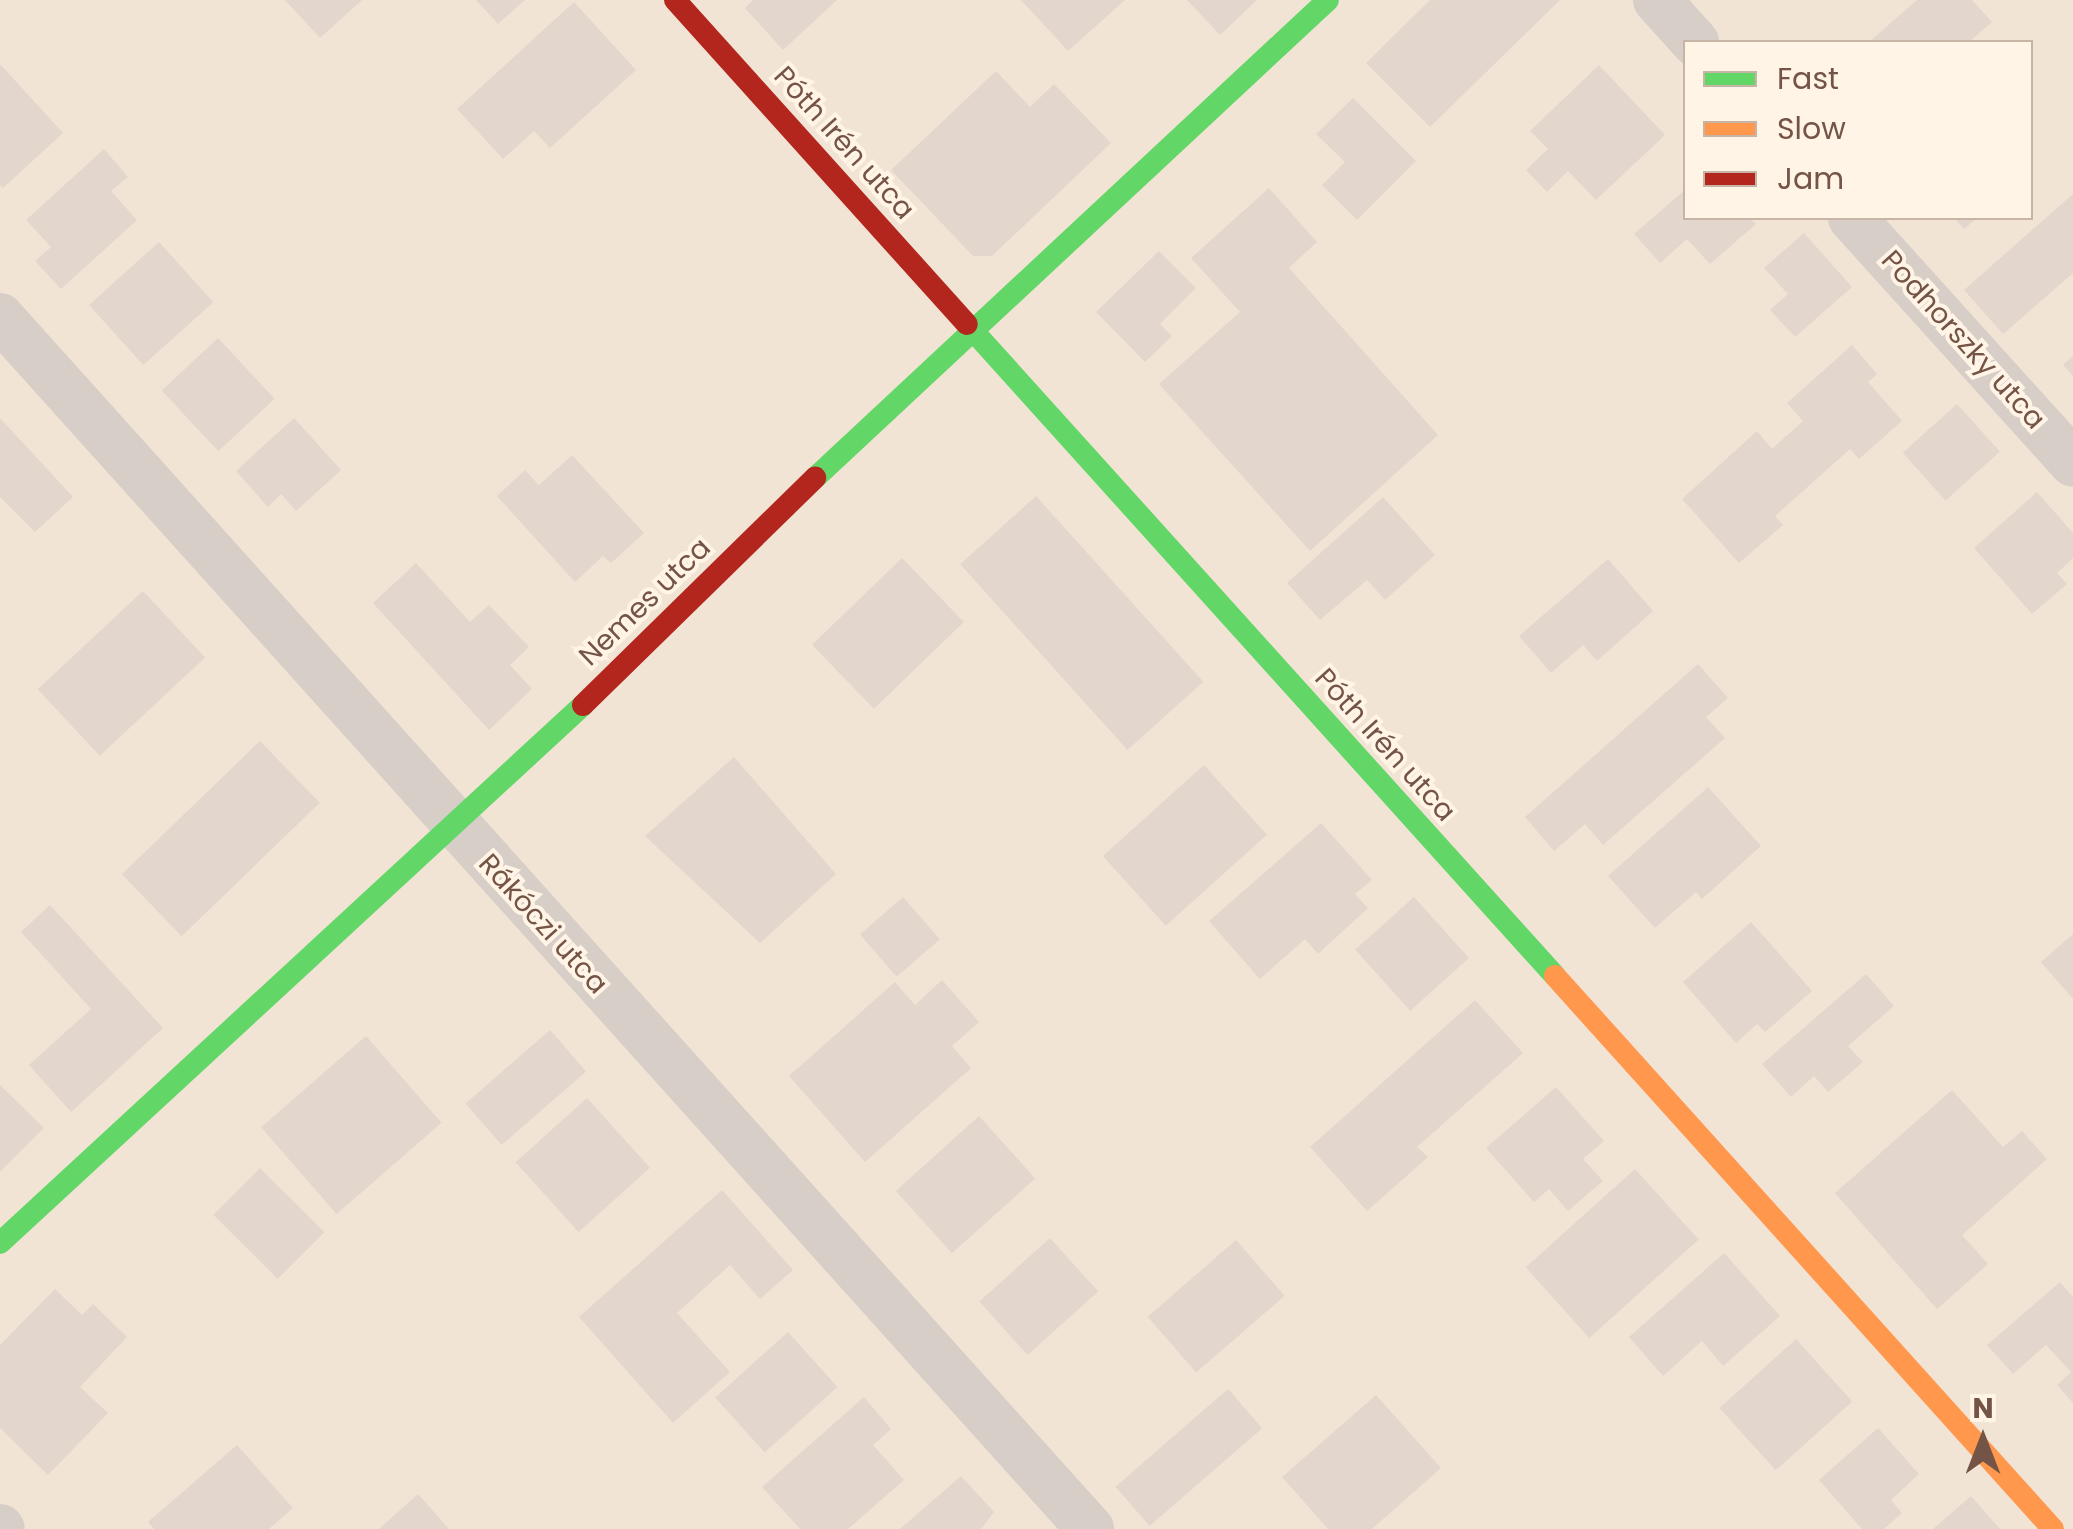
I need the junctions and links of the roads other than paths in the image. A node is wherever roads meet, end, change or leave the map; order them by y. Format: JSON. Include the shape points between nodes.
{"nodes":[{"id":1,"x":675,"y":0,"type":"edge"},
{"id":2,"x":1328,"y":0,"type":"edge"},
{"id":3,"x":1657,"y":0,"type":"edge"},
{"id":4,"x":1693,"y":40,"type":"edge"},
{"id":5,"x":1854,"y":220,"type":"edge"},
{"id":6,"x":0,"y":316,"type":"edge"},
{"id":7,"x":970,"y":327,"type":"junction"},
{"id":8,"x":2073,"y":463,"type":"edge"},
{"id":9,"x":456,"y":828,"type":"junction"},
{"id":10,"x":0,"y":1243,"type":"edge"},
{"id":11,"x":1090,"y":1529,"type":"edge"},
{"id":12,"x":2053,"y":1529,"type":"edge"}],
"edges":[{"from":1,"to":7,"type":"street","name":"Póth Irén utca"},
{"from":2,"to":7,"type":"street","name":"Nemes utca"},
{"from":3,"to":4,"type":"street"},
{"from":5,"to":8,"type":"street","name":"Podhorszky utca"},
{"from":6,"to":9,"type":"street","name":"Rákóczi utca"},
{"from":7,"to":9,"type":"street","name":"Nemes utca"},
{"from":7,"to":12,"type":"street","name":"Póth Irén utca"},
{"from":9,"to":10,"type":"street","name":"Nemes utca"},
{"from":9,"to":11,"type":"street","name":"Rákóczi utca"}]}
